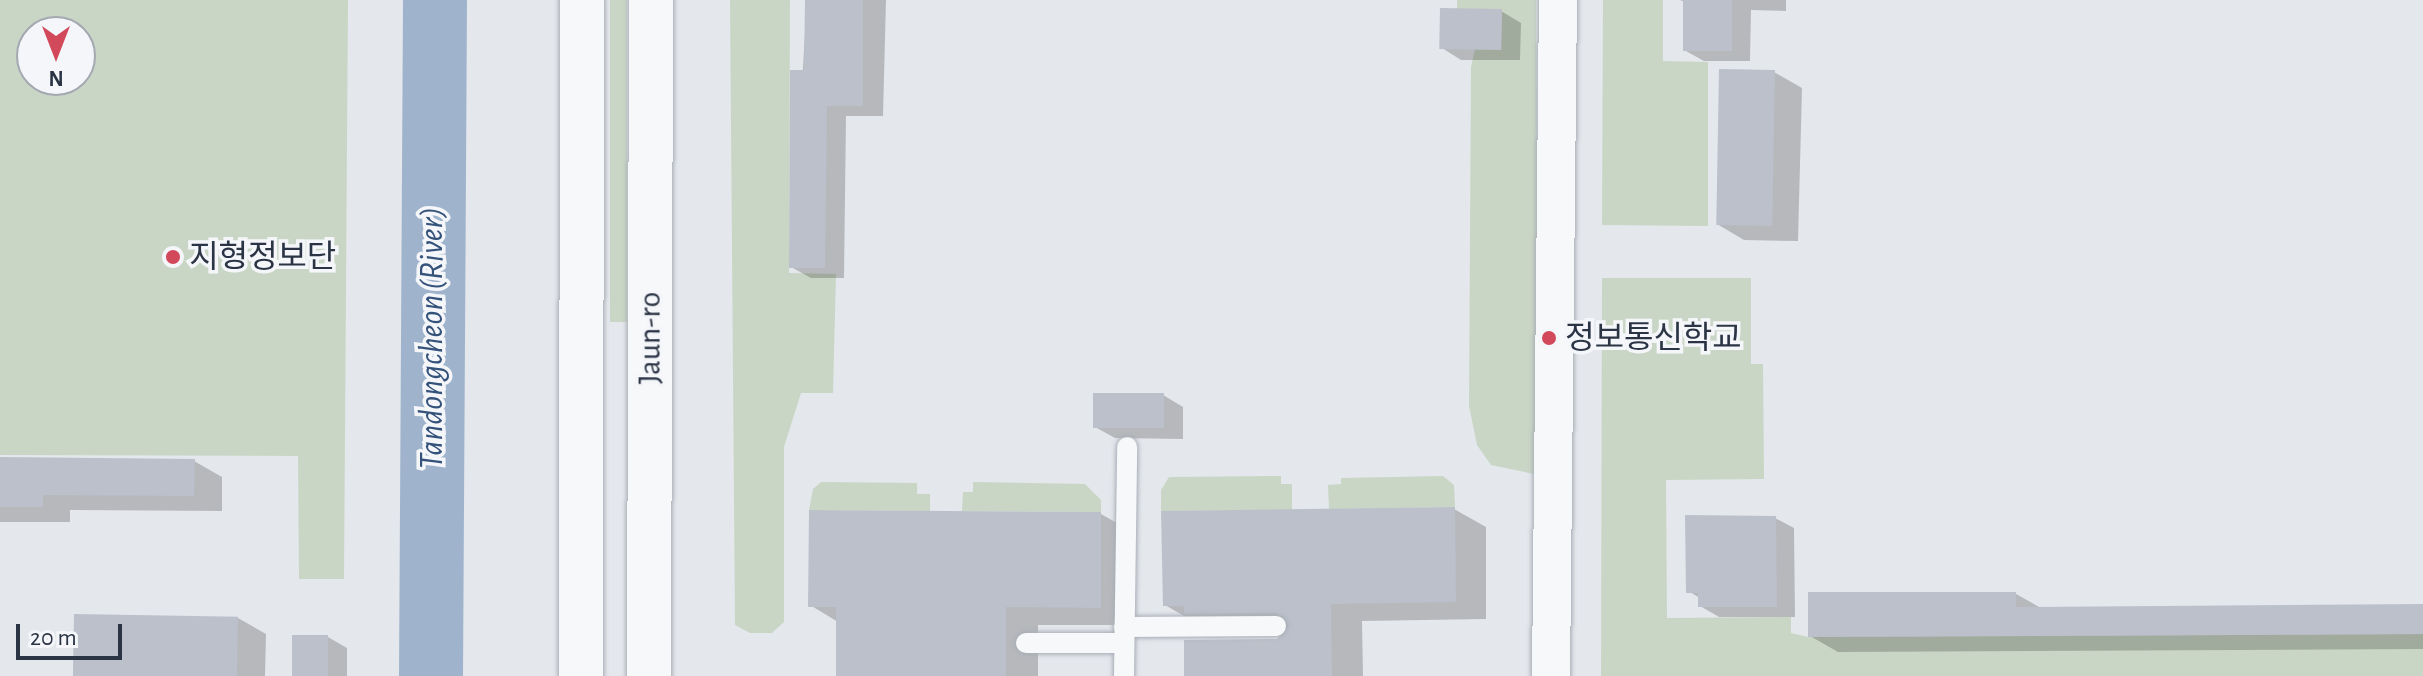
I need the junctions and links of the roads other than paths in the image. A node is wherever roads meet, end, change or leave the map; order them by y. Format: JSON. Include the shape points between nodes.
{"nodes":[{"id":1,"x":582,"y":0,"type":"edge"},
{"id":2,"x":651,"y":0,"type":"edge"},
{"id":3,"x":1558,"y":0,"type":"edge"},
{"id":4,"x":1127,"y":447,"type":"dead end"},
{"id":5,"x":1276,"y":626,"type":"dead end"},
{"id":6,"x":1124,"y":635,"type":"junction"},
{"id":7,"x":1026,"y":643,"type":"dead end"},
{"id":8,"x":581,"y":676,"type":"edge"},
{"id":9,"x":649,"y":676,"type":"edge"},
{"id":10,"x":1124,"y":676,"type":"edge"},
{"id":11,"x":1551,"y":676,"type":"edge"}],
"edges":[{"from":1,"to":8,"type":"street"},
{"from":2,"to":9,"type":"street","name":"Jaun-ro"},
{"from":3,"to":11,"type":"street"},
{"from":4,"to":6,"type":"lane"},
{"from":5,"to":6,"type":"lane"},
{"from":6,"to":7,"type":"lane"},
{"from":6,"to":10,"type":"lane"}]}
